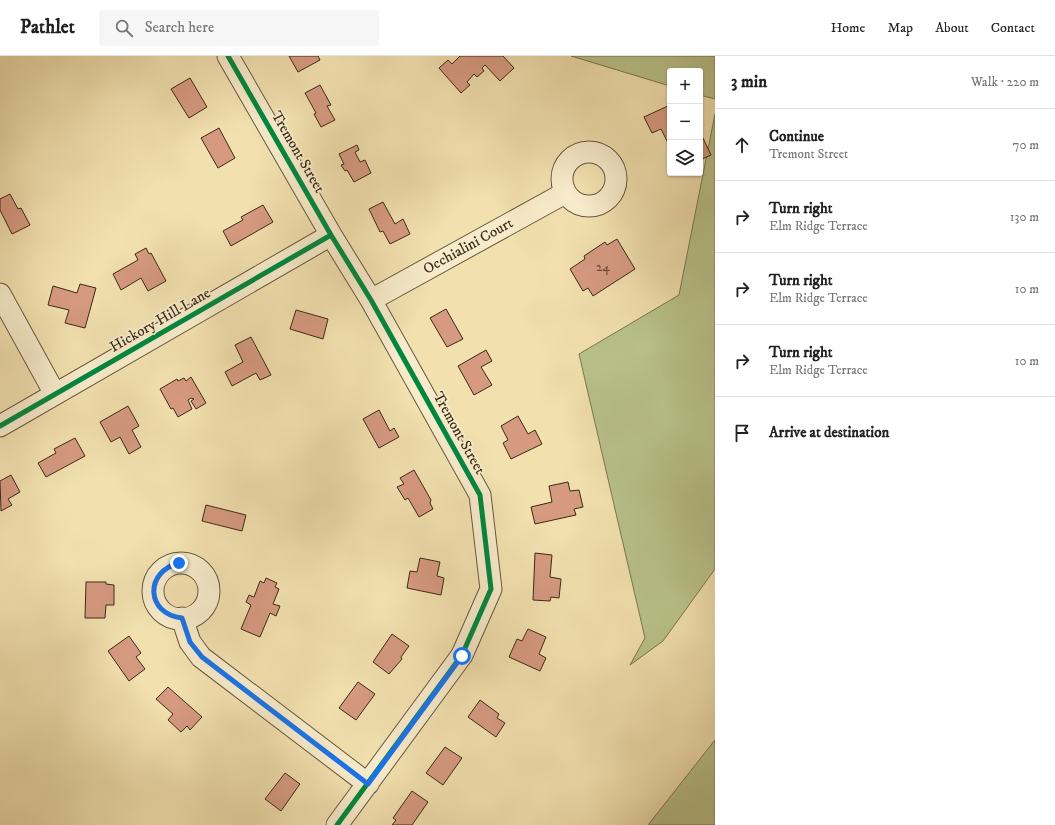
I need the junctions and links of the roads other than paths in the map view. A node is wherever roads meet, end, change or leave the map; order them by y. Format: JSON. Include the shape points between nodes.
{"nodes":[{"id":1,"x":228,"y":56,"type":"edge"},
{"id":2,"x":565,"y":192,"type":"dead end"},
{"id":3,"x":331,"y":235,"type":"junction"},
{"id":4,"x":0,"y":294,"type":"edge"},
{"id":5,"x":371,"y":300,"type":"junction"},
{"id":6,"x":55,"y":394,"type":"junction"},
{"id":7,"x":0,"y":426,"type":"edge"},
{"id":8,"x":182,"y":618,"type":"dead end"},
{"id":9,"x":368,"y":784,"type":"junction"},
{"id":10,"x":337,"y":825,"type":"edge"}],
"edges":[{"from":1,"to":3,"type":"street","name":"Tremont Street"},
{"from":2,"to":5,"type":"street","name":"Occhialini Court"},
{"from":3,"to":5,"type":"street","name":"Tremont Street"},
{"from":3,"to":6,"type":"street","name":"Hickory Hill Lane"},
{"from":4,"to":6,"type":"street"},
{"from":5,"to":9,"type":"street","name":"Tremont Street","via":[[480,495],[491,589],[462,656]]},
{"from":6,"to":7,"type":"street","name":"Hickory Hill Lane"},
{"from":8,"to":9,"type":"street","via":[[190,642],[202,657]]},
{"from":9,"to":10,"type":"street","name":"Tremont Street"}]}
